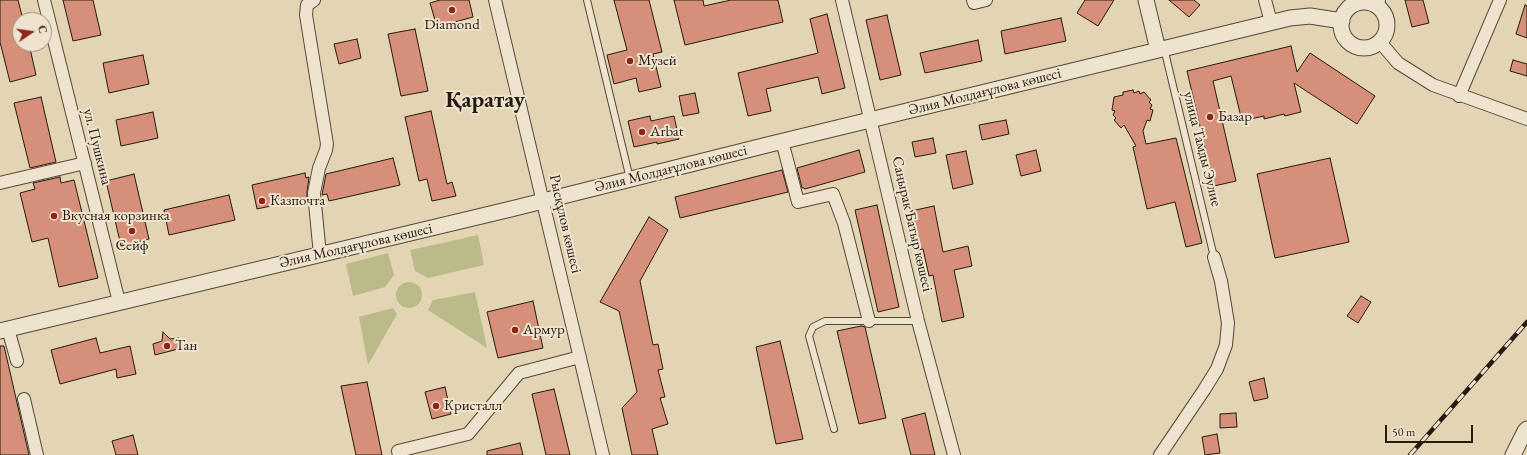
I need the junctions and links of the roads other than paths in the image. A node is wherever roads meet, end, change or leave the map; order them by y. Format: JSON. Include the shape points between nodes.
{"nodes":[{"id":1,"x":44,"y":0,"type":"edge"},
{"id":2,"x":314,"y":0,"type":"edge"},
{"id":3,"x":495,"y":0,"type":"edge"},
{"id":4,"x":588,"y":0,"type":"edge"},
{"id":5,"x":842,"y":0,"type":"edge"},
{"id":6,"x":973,"y":0,"type":"edge"},
{"id":7,"x":986,"y":0,"type":"edge"},
{"id":8,"x":1146,"y":0,"type":"edge"},
{"id":9,"x":1266,"y":0,"type":"edge"},
{"id":10,"x":1500,"y":0,"type":"edge"},
{"id":11,"x":1378,"y":3,"type":"edge"},
{"id":12,"x":1342,"y":21,"type":"junction"},
{"id":13,"x":1271,"y":22,"type":"junction"},
{"id":14,"x":1380,"y":42,"type":"junction"},
{"id":15,"x":1161,"y":49,"type":"junction"},
{"id":16,"x":1460,"y":96,"type":"junction"},
{"id":17,"x":1527,"y":119,"type":"edge"},
{"id":18,"x":871,"y":120,"type":"junction"},
{"id":19,"x":782,"y":141,"type":"junction"},
{"id":20,"x":85,"y":163,"type":"junction"},
{"id":21,"x":630,"y":179,"type":"junction"},
{"id":22,"x":0,"y":183,"type":"edge"},
{"id":23,"x":543,"y":201,"type":"junction"},
{"id":24,"x":320,"y":255,"type":"junction"},
{"id":25,"x":1214,"y":257,"type":"joint"},
{"id":26,"x":119,"y":302,"type":"junction"},
{"id":27,"x":869,"y":321,"type":"junction"},
{"id":28,"x":918,"y":321,"type":"junction"},
{"id":29,"x":4,"y":330,"type":"edge"},
{"id":30,"x":580,"y":357,"type":"junction"},
{"id":31,"x":17,"y":361,"type":"dead end"},
{"id":32,"x":24,"y":399,"type":"dead end"},
{"id":33,"x":834,"y":429,"type":"dead end"},
{"id":34,"x":1527,"y":429,"type":"edge"},
{"id":35,"x":37,"y":455,"type":"edge"},
{"id":36,"x":399,"y":455,"type":"edge"},
{"id":37,"x":603,"y":455,"type":"edge"},
{"id":38,"x":954,"y":455,"type":"edge"},
{"id":39,"x":1160,"y":455,"type":"edge"},
{"id":40,"x":1513,"y":455,"type":"edge"}],
"edges":[{"from":1,"to":20,"type":"street","name":"ул. Пушкина"},
{"from":2,"to":24,"type":"street","via":[[307,5],[306,15],[327,144],[314,193]]},
{"from":3,"to":23,"type":"street","name":"Рысқұлов көшесі"},
{"from":4,"to":21,"type":"lane"},
{"from":5,"to":18,"type":"street","name":"Саңырак Батыр көшесі"},
{"from":6,"to":7,"type":"street","via":[[974,3]]},
{"from":8,"to":15,"type":"street"},
{"from":9,"to":13,"type":"street"},
{"from":10,"to":16,"type":"street"},
{"from":11,"to":12,"type":"street","via":[[1351,6]]},
{"from":11,"to":14,"type":"street","via":[[1387,24]]},
{"from":12,"to":13,"type":"street","name":"Әлия Молдағұлова көшесі","via":[[1310,16]]},
{"from":12,"to":14,"type":"street","via":[[1345,37],[1357,47],[1365,48]]},
{"from":13,"to":15,"type":"street","name":"Әлия Молдағұлова көшесі"},
{"from":14,"to":16,"type":"street","via":[[1398,63],[1414,74],[1433,86]]},
{"from":15,"to":18,"type":"street","name":"Әлия Молдағұлова көшесі"},
{"from":15,"to":25,"type":"lane","name":"улица Тамды Эулие"},
{"from":16,"to":17,"type":"street"},
{"from":18,"to":19,"type":"street","name":"Әлия Молдағұлова көшесі"},
{"from":18,"to":28,"type":"street","name":"Саңырак Батыр көшесі"},
{"from":19,"to":21,"type":"street","name":"Әлия Молдағұлова көшесі"},
{"from":19,"to":27,"type":"street","via":[[798,202],[833,194],[844,223]]},
{"from":20,"to":22,"type":"street"},
{"from":20,"to":26,"type":"street","name":"ул. Пушкина"},
{"from":21,"to":23,"type":"street","name":"Әлия Молдағұлова көшесі"},
{"from":23,"to":24,"type":"street","name":"Әлия Молдағұлова көшесі"},
{"from":23,"to":30,"type":"street","name":"Рысқұлов көшесі"},
{"from":24,"to":26,"type":"street","name":"Әлия Молдағұлова көшесі"},
{"from":25,"to":39,"type":"street","via":[[1228,324],[1226,345],[1217,369]]},
{"from":26,"to":29,"type":"street","name":"Әлия Молдағұлова көшесі"},
{"from":27,"to":28,"type":"lane"},
{"from":27,"to":33,"type":"lane","via":[[826,321],[813,327],[809,336]]},
{"from":28,"to":38,"type":"street","name":"Саңырак Батыр көшесі"},
{"from":29,"to":31,"type":"street"},
{"from":30,"to":36,"type":"street","via":[[519,373],[468,434],[398,451]]},
{"from":30,"to":37,"type":"street","name":"Рысқұлов көшесі"},
{"from":32,"to":35,"type":"street"},
{"from":34,"to":40,"type":"street"}]}
